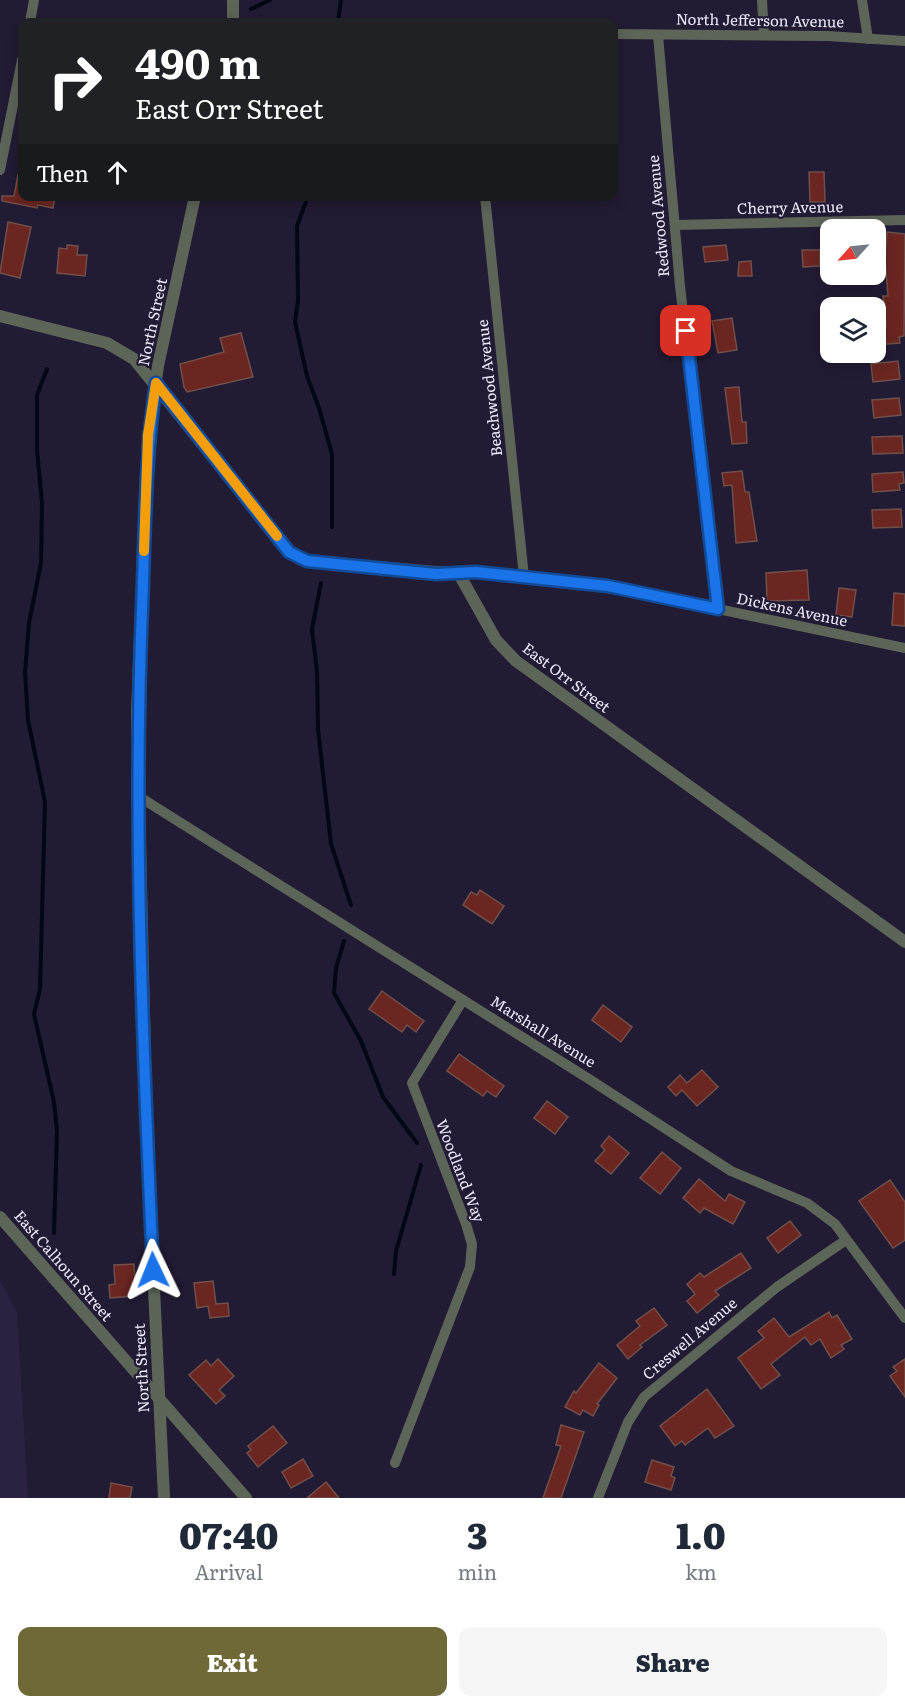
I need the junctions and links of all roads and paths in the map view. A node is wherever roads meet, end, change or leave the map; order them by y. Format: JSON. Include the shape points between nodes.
{"nodes":[{"id":1,"x":34,"y":0,"type":"edge"},
{"id":2,"x":233,"y":0,"type":"edge"},
{"id":3,"x":762,"y":0,"type":"edge"},
{"id":4,"x":862,"y":0,"type":"edge"},
{"id":5,"x":31,"y":18,"type":"edge"},
{"id":6,"x":233,"y":18,"type":"edge"},
{"id":7,"x":618,"y":34,"type":"edge"},
{"id":8,"x":658,"y":35,"type":"junction"},
{"id":9,"x":764,"y":35,"type":"junction"},
{"id":10,"x":868,"y":39,"type":"junction"},
{"id":11,"x":905,"y":41,"type":"edge"},
{"id":12,"x":18,"y":80,"type":"edge"},
{"id":13,"x":0,"y":170,"type":"edge"},
{"id":14,"x":194,"y":201,"type":"edge"},
{"id":15,"x":486,"y":201,"type":"edge"},
{"id":16,"x":905,"y":220,"type":"edge"},
{"id":17,"x":675,"y":225,"type":"junction"},
{"id":18,"x":0,"y":316,"type":"edge"},
{"id":19,"x":156,"y":383,"type":"junction"},
{"id":20,"x":459,"y":574,"type":"junction"},
{"id":21,"x":524,"y":577,"type":"junction"},
{"id":22,"x":718,"y":609,"type":"junction"},
{"id":23,"x":905,"y":648,"type":"edge"},
{"id":24,"x":138,"y":796,"type":"junction"},
{"id":25,"x":905,"y":942,"type":"edge"},
{"id":26,"x":463,"y":999,"type":"junction"},
{"id":27,"x":0,"y":1217,"type":"edge"},
{"id":28,"x":846,"y":1240,"type":"junction"},
{"id":29,"x":905,"y":1318,"type":"edge"},
{"id":30,"x":157,"y":1394,"type":"junction"},
{"id":31,"x":395,"y":1463,"type":"dead end"},
{"id":32,"x":164,"y":1498,"type":"edge"},
{"id":33,"x":246,"y":1498,"type":"edge"},
{"id":34,"x":597,"y":1498,"type":"edge"}],
"edges":[{"from":1,"to":5,"type":"street"},
{"from":2,"to":6,"type":"street"},
{"from":3,"to":9,"type":"street"},
{"from":4,"to":10,"type":"street"},
{"from":7,"to":8,"type":"street","name":"North Jefferson Avenue"},
{"from":8,"to":9,"type":"street","name":"North Jefferson Avenue"},
{"from":8,"to":17,"type":"street","name":"Redwood Avenue"},
{"from":9,"to":10,"type":"street","name":"North Jefferson Avenue"},
{"from":10,"to":11,"type":"street","name":"North Jefferson Avenue"},
{"from":12,"to":13,"type":"street"},
{"from":14,"to":19,"type":"street","name":"North Street"},
{"from":15,"to":21,"type":"street","name":"Beachwood Avenue"},
{"from":16,"to":17,"type":"street","name":"Cherry Avenue"},
{"from":17,"to":22,"type":"street","name":"Redwood Avenue"},
{"from":18,"to":19,"type":"street","via":[[107,344],[134,359]]},
{"from":19,"to":20,"type":"street","via":[[289,552],[307,561]]},
{"from":19,"to":24,"type":"street","name":"North Street","via":[[147,459],[137,712]]},
{"from":20,"to":21,"type":"street","name":"Dickens Avenue"},
{"from":20,"to":25,"type":"street","name":"East Orr Street","via":[[496,640],[516,661]]},
{"from":21,"to":22,"type":"street","name":"Dickens Avenue","via":[[608,586]]},
{"from":22,"to":23,"type":"street","name":"Dickens Avenue"},
{"from":24,"to":26,"type":"street","name":"Marshall Avenue"},
{"from":24,"to":30,"type":"street","name":"North Street"},
{"from":26,"to":28,"type":"street","name":"Marshall Avenue","via":[[731,1171],[807,1203],[835,1224]]},
{"from":26,"to":31,"type":"street","name":"Woodland Way","via":[[412,1083],[466,1224],[472,1245],[470,1268]]},
{"from":27,"to":30,"type":"street","name":"East Calhoun Street"},
{"from":28,"to":29,"type":"street","name":"Marshall Avenue"},
{"from":28,"to":34,"type":"street","name":"Creswell Avenue","via":[[777,1287],[645,1397],[628,1422]]},
{"from":30,"to":32,"type":"street","name":"North Street"},
{"from":30,"to":33,"type":"street","name":"East Calhoun Street"}]}
